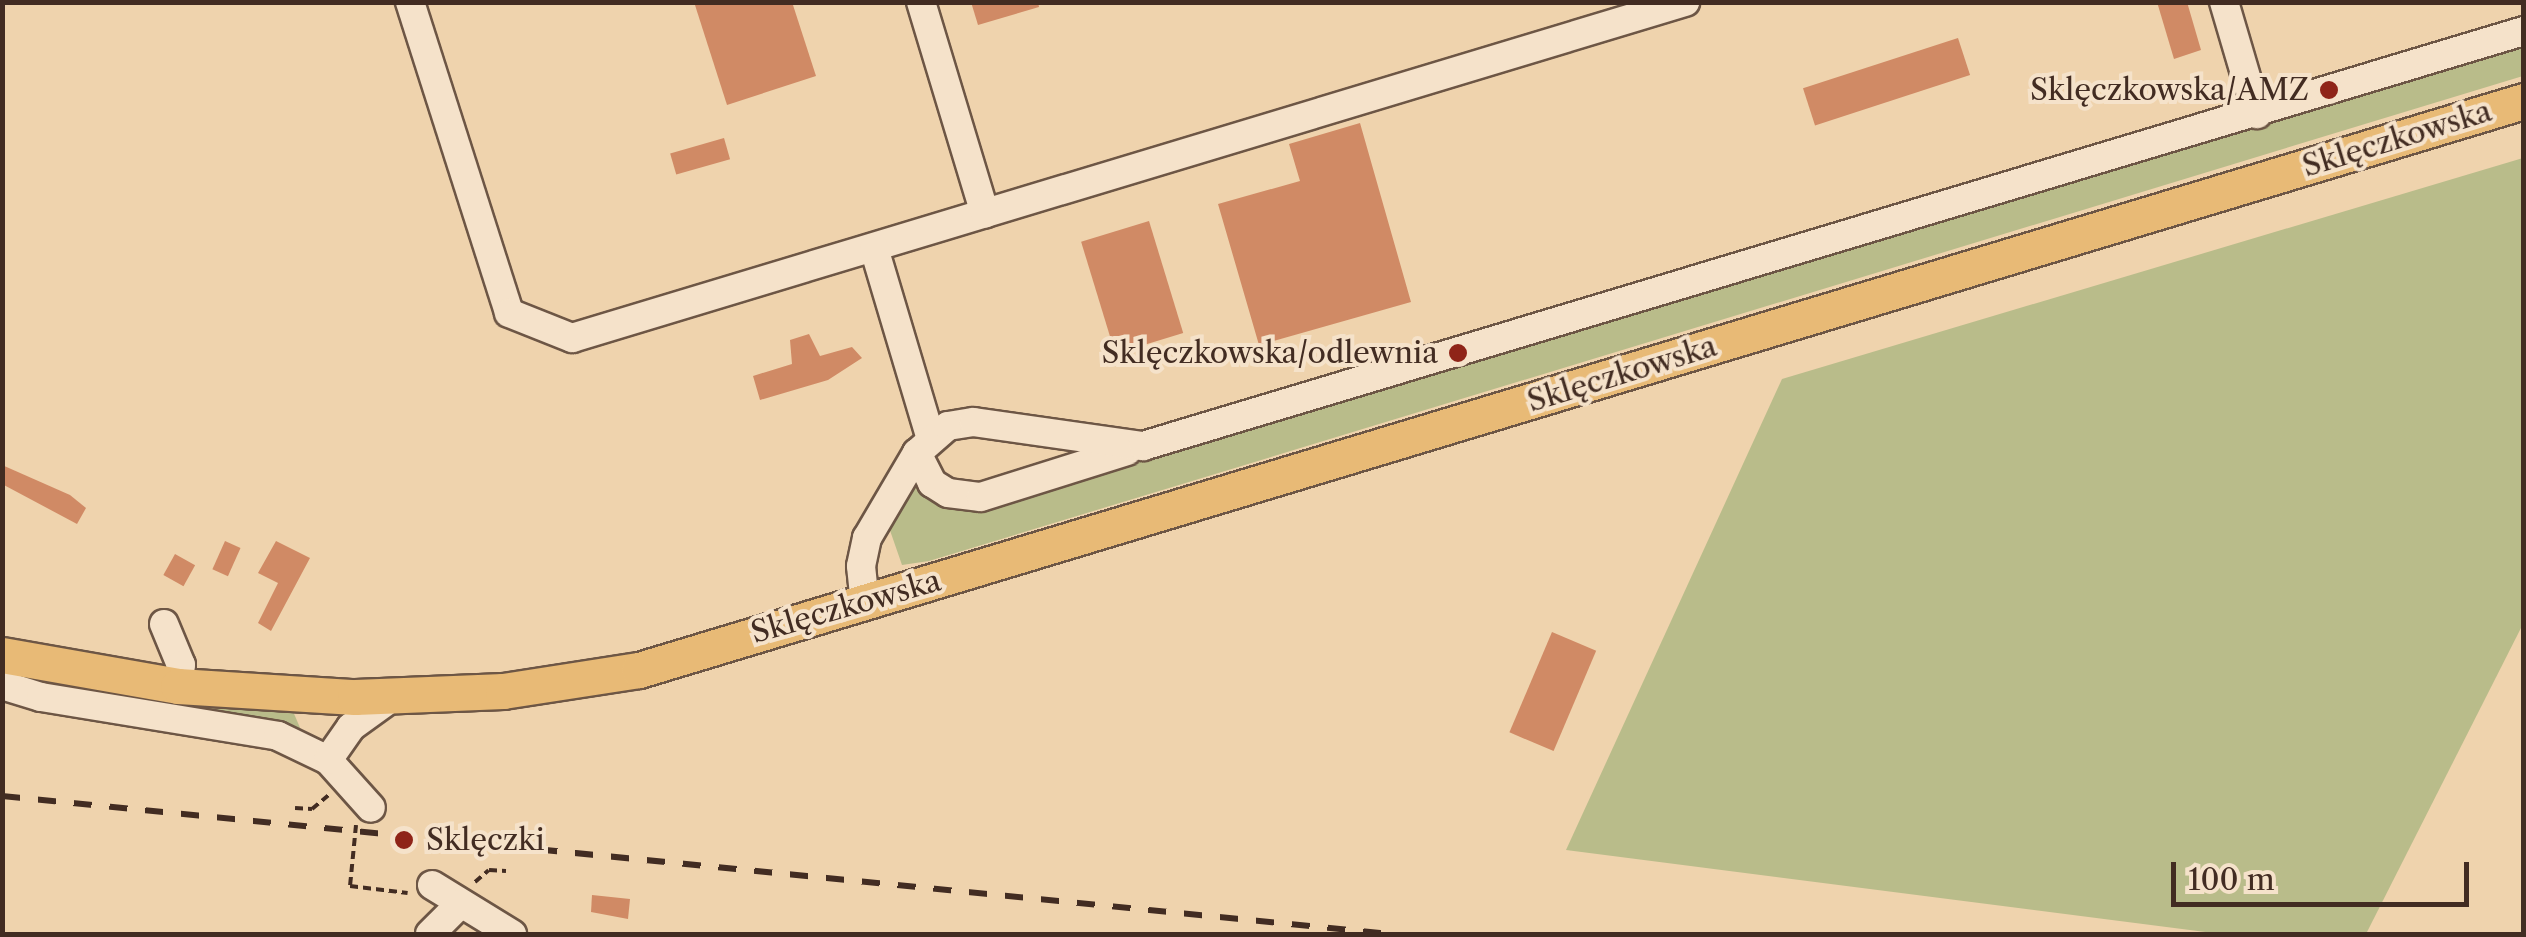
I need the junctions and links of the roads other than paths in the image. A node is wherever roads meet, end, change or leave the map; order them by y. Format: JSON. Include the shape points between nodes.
{"nodes":[{"id":1,"x":410,"y":2,"type":"edge"},
{"id":2,"x":921,"y":2,"type":"edge"},
{"id":3,"x":1685,"y":2,"type":"edge"},
{"id":4,"x":2224,"y":2,"type":"edge"},
{"id":5,"x":2524,"y":31,"type":"edge"},
{"id":6,"x":2524,"y":101,"type":"edge"},
{"id":7,"x":2257,"y":114,"type":"junction"},
{"id":8,"x":985,"y":214,"type":"junction"},
{"id":9,"x":874,"y":248,"type":"junction"},
{"id":10,"x":924,"y":445,"type":"junction"},
{"id":11,"x":1143,"y":446,"type":"junction"},
{"id":12,"x":865,"y":604,"type":"junction"},
{"id":13,"x":164,"y":624,"type":"dead end"},
{"id":14,"x":2,"y":634,"type":"edge"},
{"id":15,"x":719,"y":643,"type":"junction"},
{"id":16,"x":2,"y":656,"type":"edge"},
{"id":17,"x":180,"y":676,"type":"junction"},
{"id":18,"x":2,"y":685,"type":"edge"},
{"id":19,"x":394,"y":696,"type":"junction"},
{"id":20,"x":328,"y":760,"type":"junction"},
{"id":21,"x":364,"y":809,"type":"road end"},
{"id":22,"x":430,"y":934,"type":"edge"},
{"id":23,"x":512,"y":934,"type":"edge"}],
"edges":[{"from":1,"to":9,"type":"street","via":[[509,313],[572,338]]},
{"from":2,"to":8,"type":"street"},
{"from":3,"to":8,"type":"street"},
{"from":4,"to":7,"type":"street"},
{"from":5,"to":7,"type":"street"},
{"from":6,"to":12,"type":"main road","name":"Sklęczkowska"},
{"from":7,"to":11,"type":"street"},
{"from":8,"to":9,"type":"street"},
{"from":9,"to":10,"type":"street"},
{"from":10,"to":11,"type":"street","via":[[974,422]]},
{"from":10,"to":11,"type":"street","via":[[932,483],[948,493],[981,497]]},
{"from":10,"to":12,"type":"street","via":[[867,538],[861,566]]},
{"from":12,"to":15,"type":"main road","name":"Sklęczkowska"},
{"from":13,"to":17,"type":"street"},
{"from":14,"to":17,"type":"main road","name":"Sklęczkowska"},
{"from":15,"to":17,"type":"main road","name":"Sklęczkowska","via":[[440,674]]},
{"from":15,"to":19,"type":"main road","name":"Sklęczkowska","via":[[583,681]]},
{"from":16,"to":17,"type":"main road","name":"Sklęczkowska"},
{"from":17,"to":19,"type":"main road","name":"Sklęczkowska"},
{"from":18,"to":20,"type":"street","via":[[41,698],[254,731]]},
{"from":19,"to":20,"type":"street","via":[[351,727]]},
{"from":20,"to":21,"type":"street"},
{"from":22,"to":23,"type":"street","via":[[449,896]]}]}
